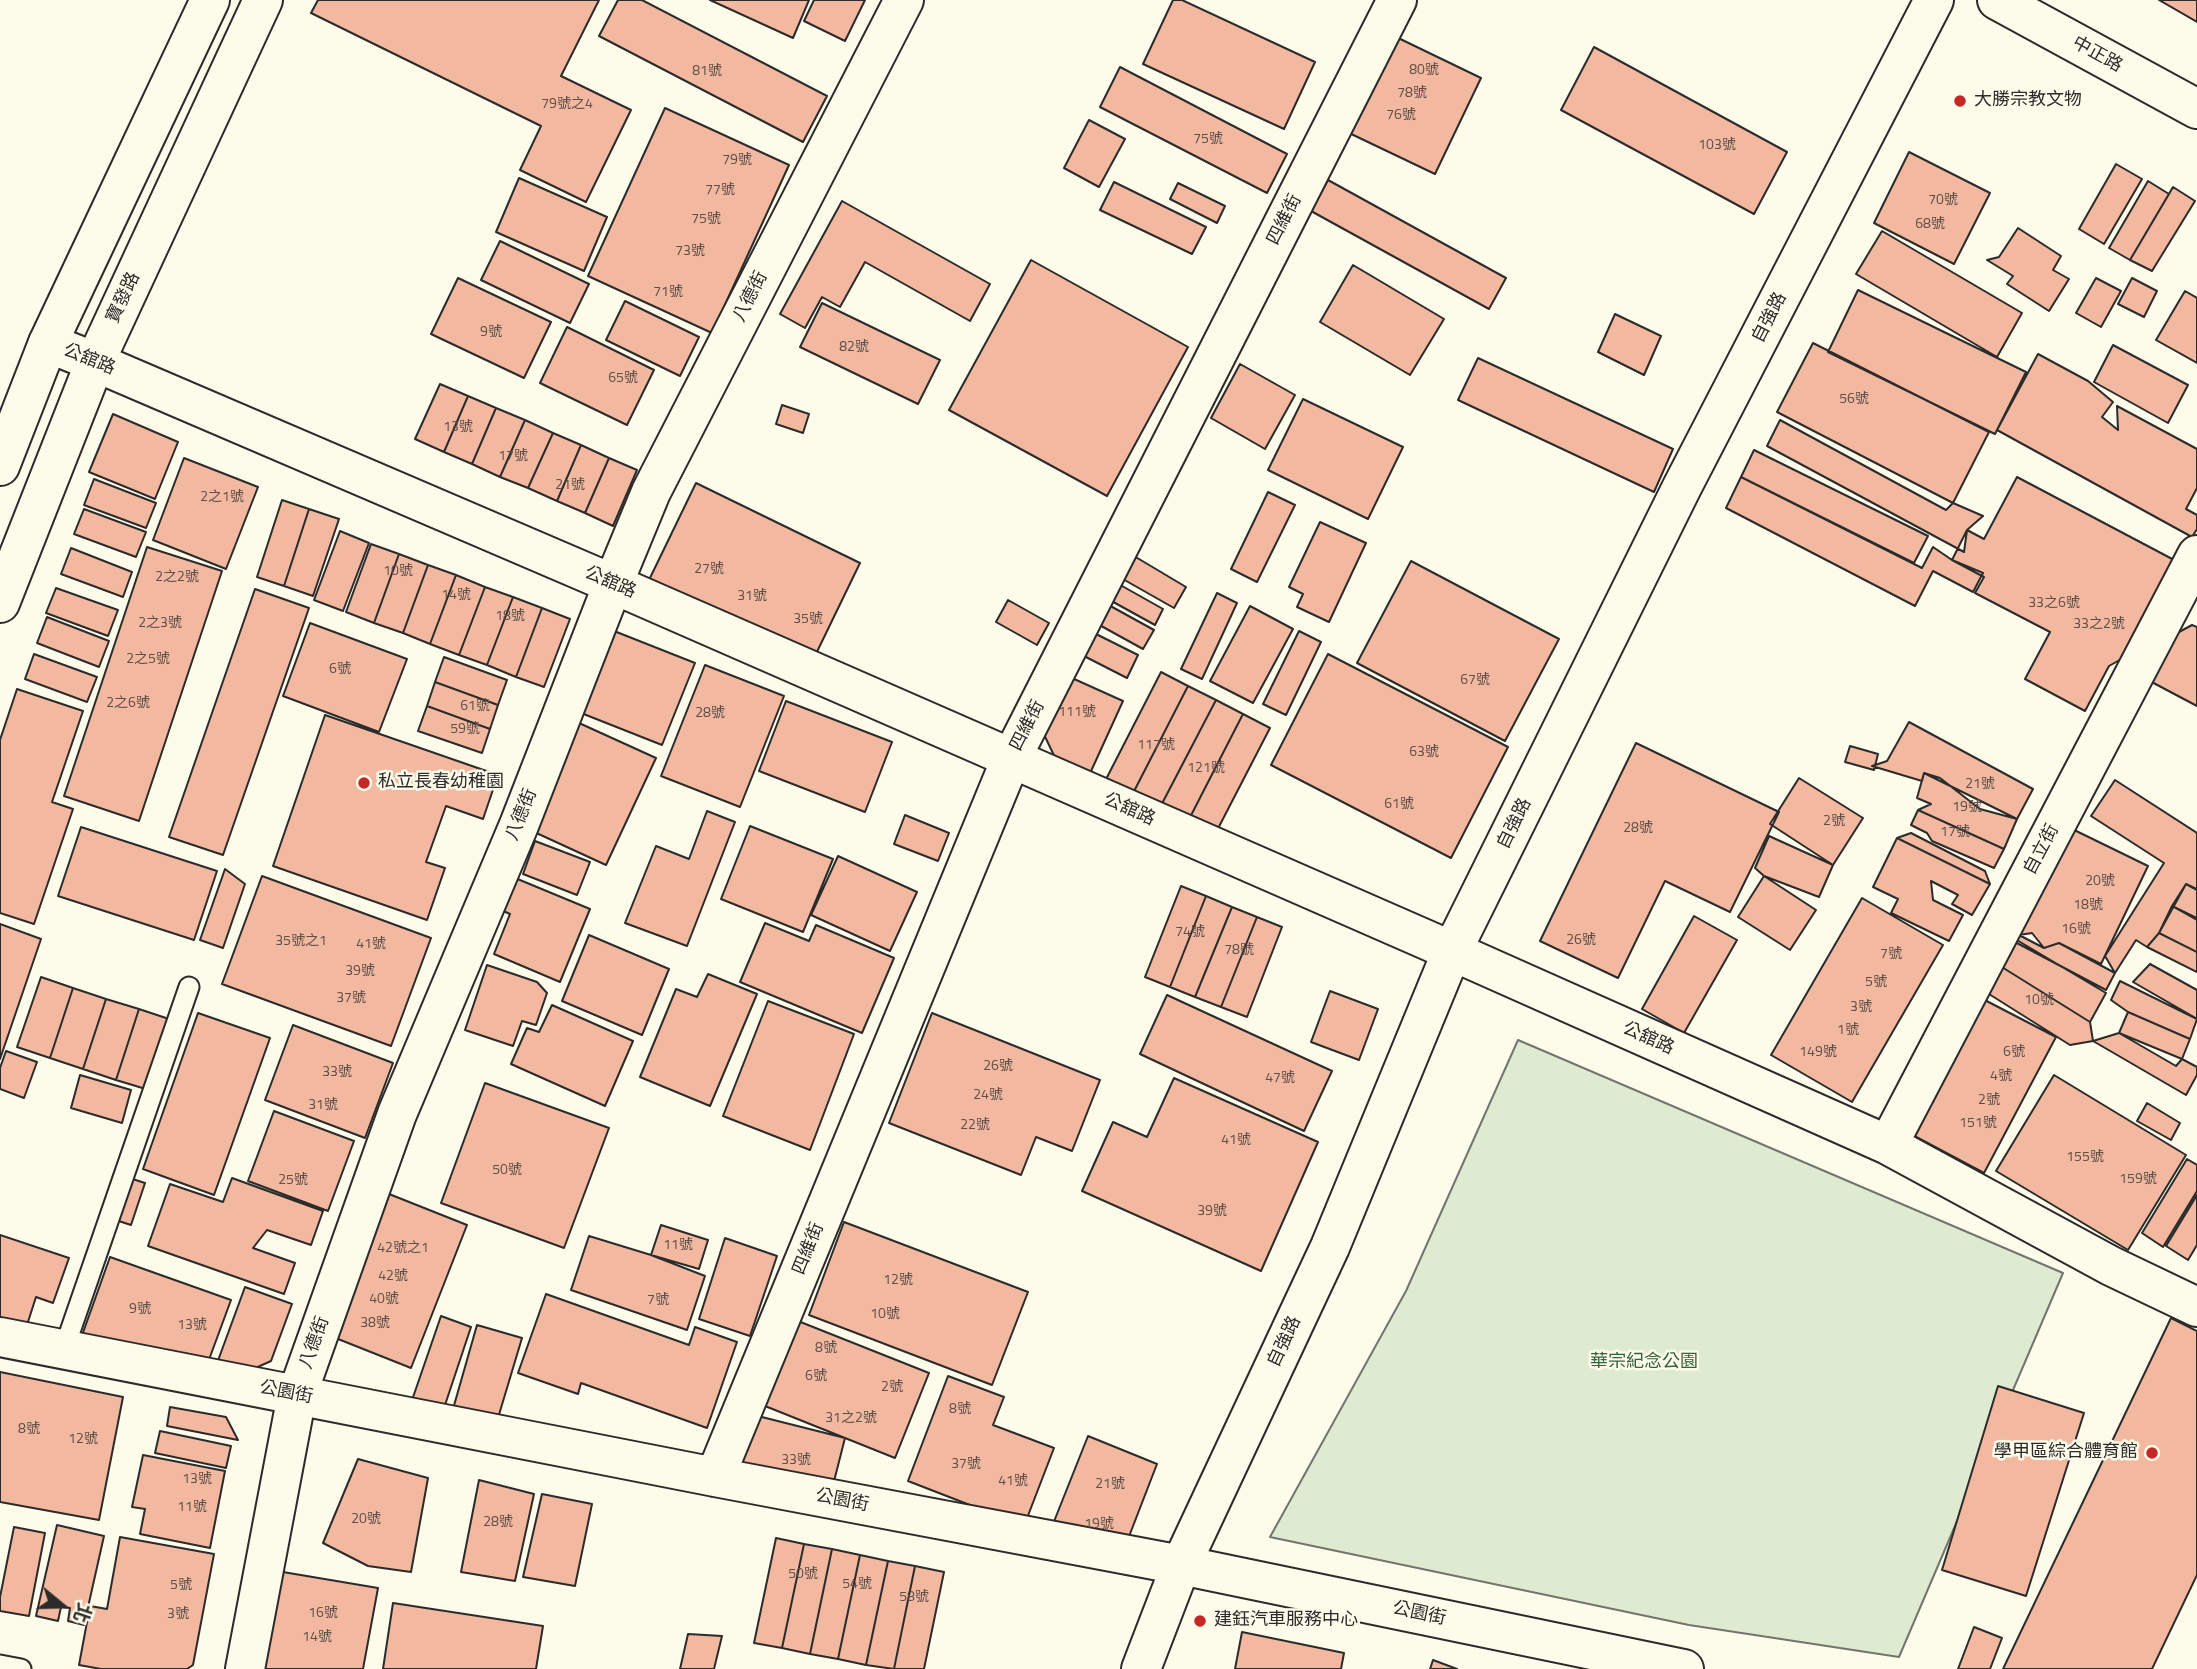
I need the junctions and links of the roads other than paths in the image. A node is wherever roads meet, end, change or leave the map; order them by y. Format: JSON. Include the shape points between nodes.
{"nodes":[{"id":1,"x":210,"y":0,"type":"edge"},
{"id":2,"x":263,"y":0,"type":"edge"},
{"id":3,"x":904,"y":0,"type":"edge"},
{"id":4,"x":1397,"y":0,"type":"edge"},
{"id":5,"x":1934,"y":0,"type":"edge"},
{"id":6,"x":1997,"y":0,"type":"edge"},
{"id":7,"x":2197,"y":109,"type":"edge"},
{"id":8,"x":48,"y":343,"type":"junction"},
{"id":9,"x":94,"y":362,"type":"junction"},
{"id":10,"x":0,"y":466,"type":"edge"},
{"id":11,"x":2197,"y":555,"type":"edge"},
{"id":12,"x":613,"y":584,"type":"junction"},
{"id":13,"x":0,"y":603,"type":"edge"},
{"id":14,"x":1011,"y":759,"type":"junction"},
{"id":15,"x":1452,"y":951,"type":"junction"},
{"id":16,"x":189,"y":987,"type":"dead end"},
{"id":17,"x":1888,"y":1145,"type":"junction"},
{"id":18,"x":2197,"y":1307,"type":"edge"},
{"id":19,"x":0,"y":1337,"type":"edge"},
{"id":20,"x":64,"y":1349,"type":"junction"},
{"id":21,"x":297,"y":1395,"type":"junction"},
{"id":22,"x":715,"y":1477,"type":"junction"},
{"id":23,"x":1181,"y":1565,"type":"junction"},
{"id":24,"x":0,"y":1665,"type":"edge"},
{"id":25,"x":22,"y":1669,"type":"edge"},
{"id":26,"x":245,"y":1669,"type":"edge"},
{"id":27,"x":1141,"y":1669,"type":"edge"},
{"id":28,"x":1684,"y":1669,"type":"edge"}],
"edges":[{"from":1,"to":8,"type":"street"},
{"from":2,"to":9,"type":"street","name":"寶發路"},
{"from":3,"to":12,"type":"street","name":"八德街","via":[[651,492]]},
{"from":4,"to":14,"type":"street","name":"四維街"},
{"from":5,"to":15,"type":"street","name":"自強路","via":[[1682,487]]},
{"from":6,"to":7,"type":"street","name":"中正路"},
{"from":8,"to":9,"type":"street","name":"公舘路"},
{"from":8,"to":10,"type":"street"},
{"from":9,"to":12,"type":"street","name":"公舘路"},
{"from":9,"to":13,"type":"street","name":"寶發路"},
{"from":11,"to":17,"type":"street","name":"自立街"},
{"from":12,"to":14,"type":"street","name":"公舘路"},
{"from":12,"to":21,"type":"street","name":"八德街","via":[[519,825],[397,1114]]},
{"from":14,"to":15,"type":"street","name":"公舘路"},
{"from":14,"to":22,"type":"street","name":"四維街"},
{"from":15,"to":17,"type":"street","name":"公舘路"},
{"from":15,"to":23,"type":"street","name":"自強路","via":[[1330,1247]]},
{"from":16,"to":20,"type":"lane"},
{"from":17,"to":18,"type":"street","name":"公舘路","via":[[2110,1266]]},
{"from":19,"to":20,"type":"street","name":"公園街"},
{"from":20,"to":21,"type":"street","name":"公園街"},
{"from":21,"to":22,"type":"street","name":"公園街"},
{"from":21,"to":26,"type":"street","name":"八德街"},
{"from":22,"to":23,"type":"street","name":"公園街"},
{"from":23,"to":27,"type":"street","name":"自強路"},
{"from":23,"to":28,"type":"street","name":"公園街"},
{"from":24,"to":25,"type":"lane"}]}
